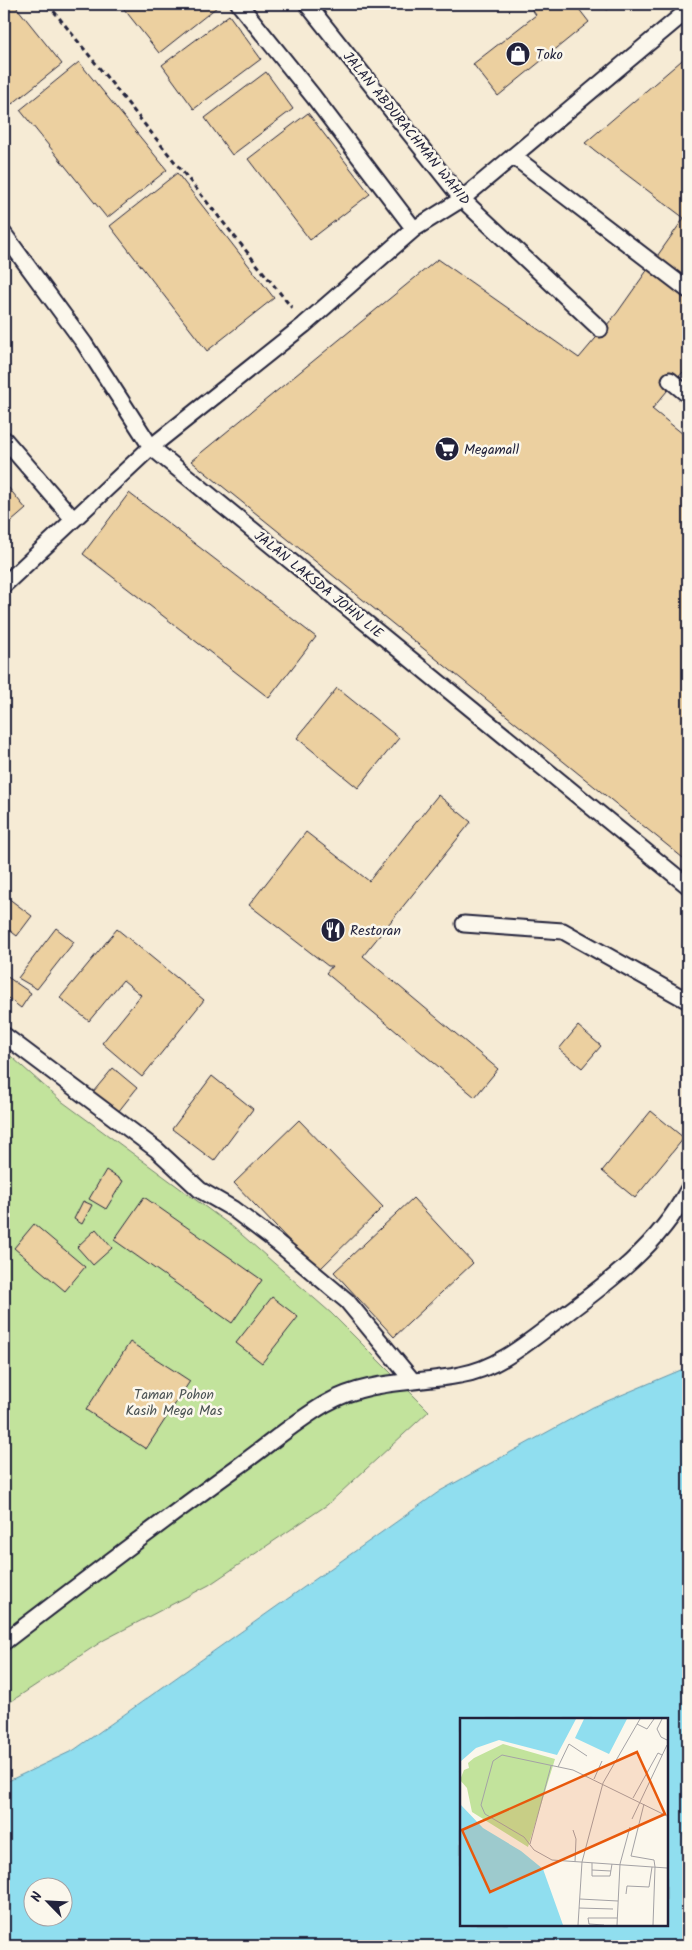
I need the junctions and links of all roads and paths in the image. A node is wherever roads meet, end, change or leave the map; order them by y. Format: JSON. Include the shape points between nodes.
{"nodes":[{"id":1,"x":48,"y":4,"type":"edge"},
{"id":2,"x":239,"y":4,"type":"edge"},
{"id":3,"x":307,"y":4,"type":"edge"},
{"id":4,"x":688,"y":10,"type":"edge"},
{"id":5,"x":513,"y":156,"type":"junction"},
{"id":6,"x":462,"y":199,"type":"junction"},
{"id":7,"x":414,"y":229,"type":"junction"},
{"id":8,"x":4,"y":234,"type":"edge"},
{"id":9,"x":688,"y":290,"type":"edge"},
{"id":10,"x":304,"y":325,"type":"junction"},
{"id":11,"x":600,"y":329,"type":"dead end"},
{"id":12,"x":670,"y":380,"type":"dead end"},
{"id":13,"x":688,"y":395,"type":"edge"},
{"id":14,"x":4,"y":439,"type":"edge"},
{"id":15,"x":152,"y":447,"type":"junction"},
{"id":16,"x":74,"y":518,"type":"junction"},
{"id":17,"x":4,"y":585,"type":"edge"},
{"id":18,"x":688,"y":886,"type":"edge"},
{"id":19,"x":464,"y":924,"type":"dead end"},
{"id":20,"x":688,"y":1001,"type":"edge"},
{"id":21,"x":4,"y":1035,"type":"edge"},
{"id":22,"x":688,"y":1190,"type":"edge"},
{"id":23,"x":412,"y":1380,"type":"junction"},
{"id":24,"x":4,"y":1642,"type":"edge"}],
"edges":[{"from":1,"to":10,"type":"path"},
{"from":2,"to":7,"type":"lane"},
{"from":3,"to":6,"type":"lane","name":"JALAN ABDURACHMAN WAHID"},
{"from":4,"to":5,"type":"lane"},
{"from":5,"to":6,"type":"lane"},
{"from":5,"to":9,"type":"lane"},
{"from":6,"to":7,"type":"lane"},
{"from":6,"to":11,"type":"lane","name":"JALAN ABDURACHMAN WAHID"},
{"from":7,"to":10,"type":"lane"},
{"from":8,"to":15,"type":"lane","name":"JALAN LAKSDA JOHN LIE","via":[[84,343]]},
{"from":10,"to":15,"type":"lane"},
{"from":12,"to":13,"type":"lane"},
{"from":14,"to":16,"type":"lane"},
{"from":15,"to":16,"type":"lane"},
{"from":15,"to":18,"type":"lane","name":"JALAN LAKSDA JOHN LIE"},
{"from":16,"to":17,"type":"lane"},
{"from":19,"to":20,"type":"lane","via":[[563,931]]},
{"from":21,"to":23,"type":"lane","via":[[158,1150],[200,1190],[233,1209],[278,1243],[347,1301]]},
{"from":22,"to":23,"type":"lane","via":[[652,1242],[612,1280],[514,1353],[460,1376]]},
{"from":23,"to":24,"type":"lane","via":[[352,1391],[325,1404]]}]}
